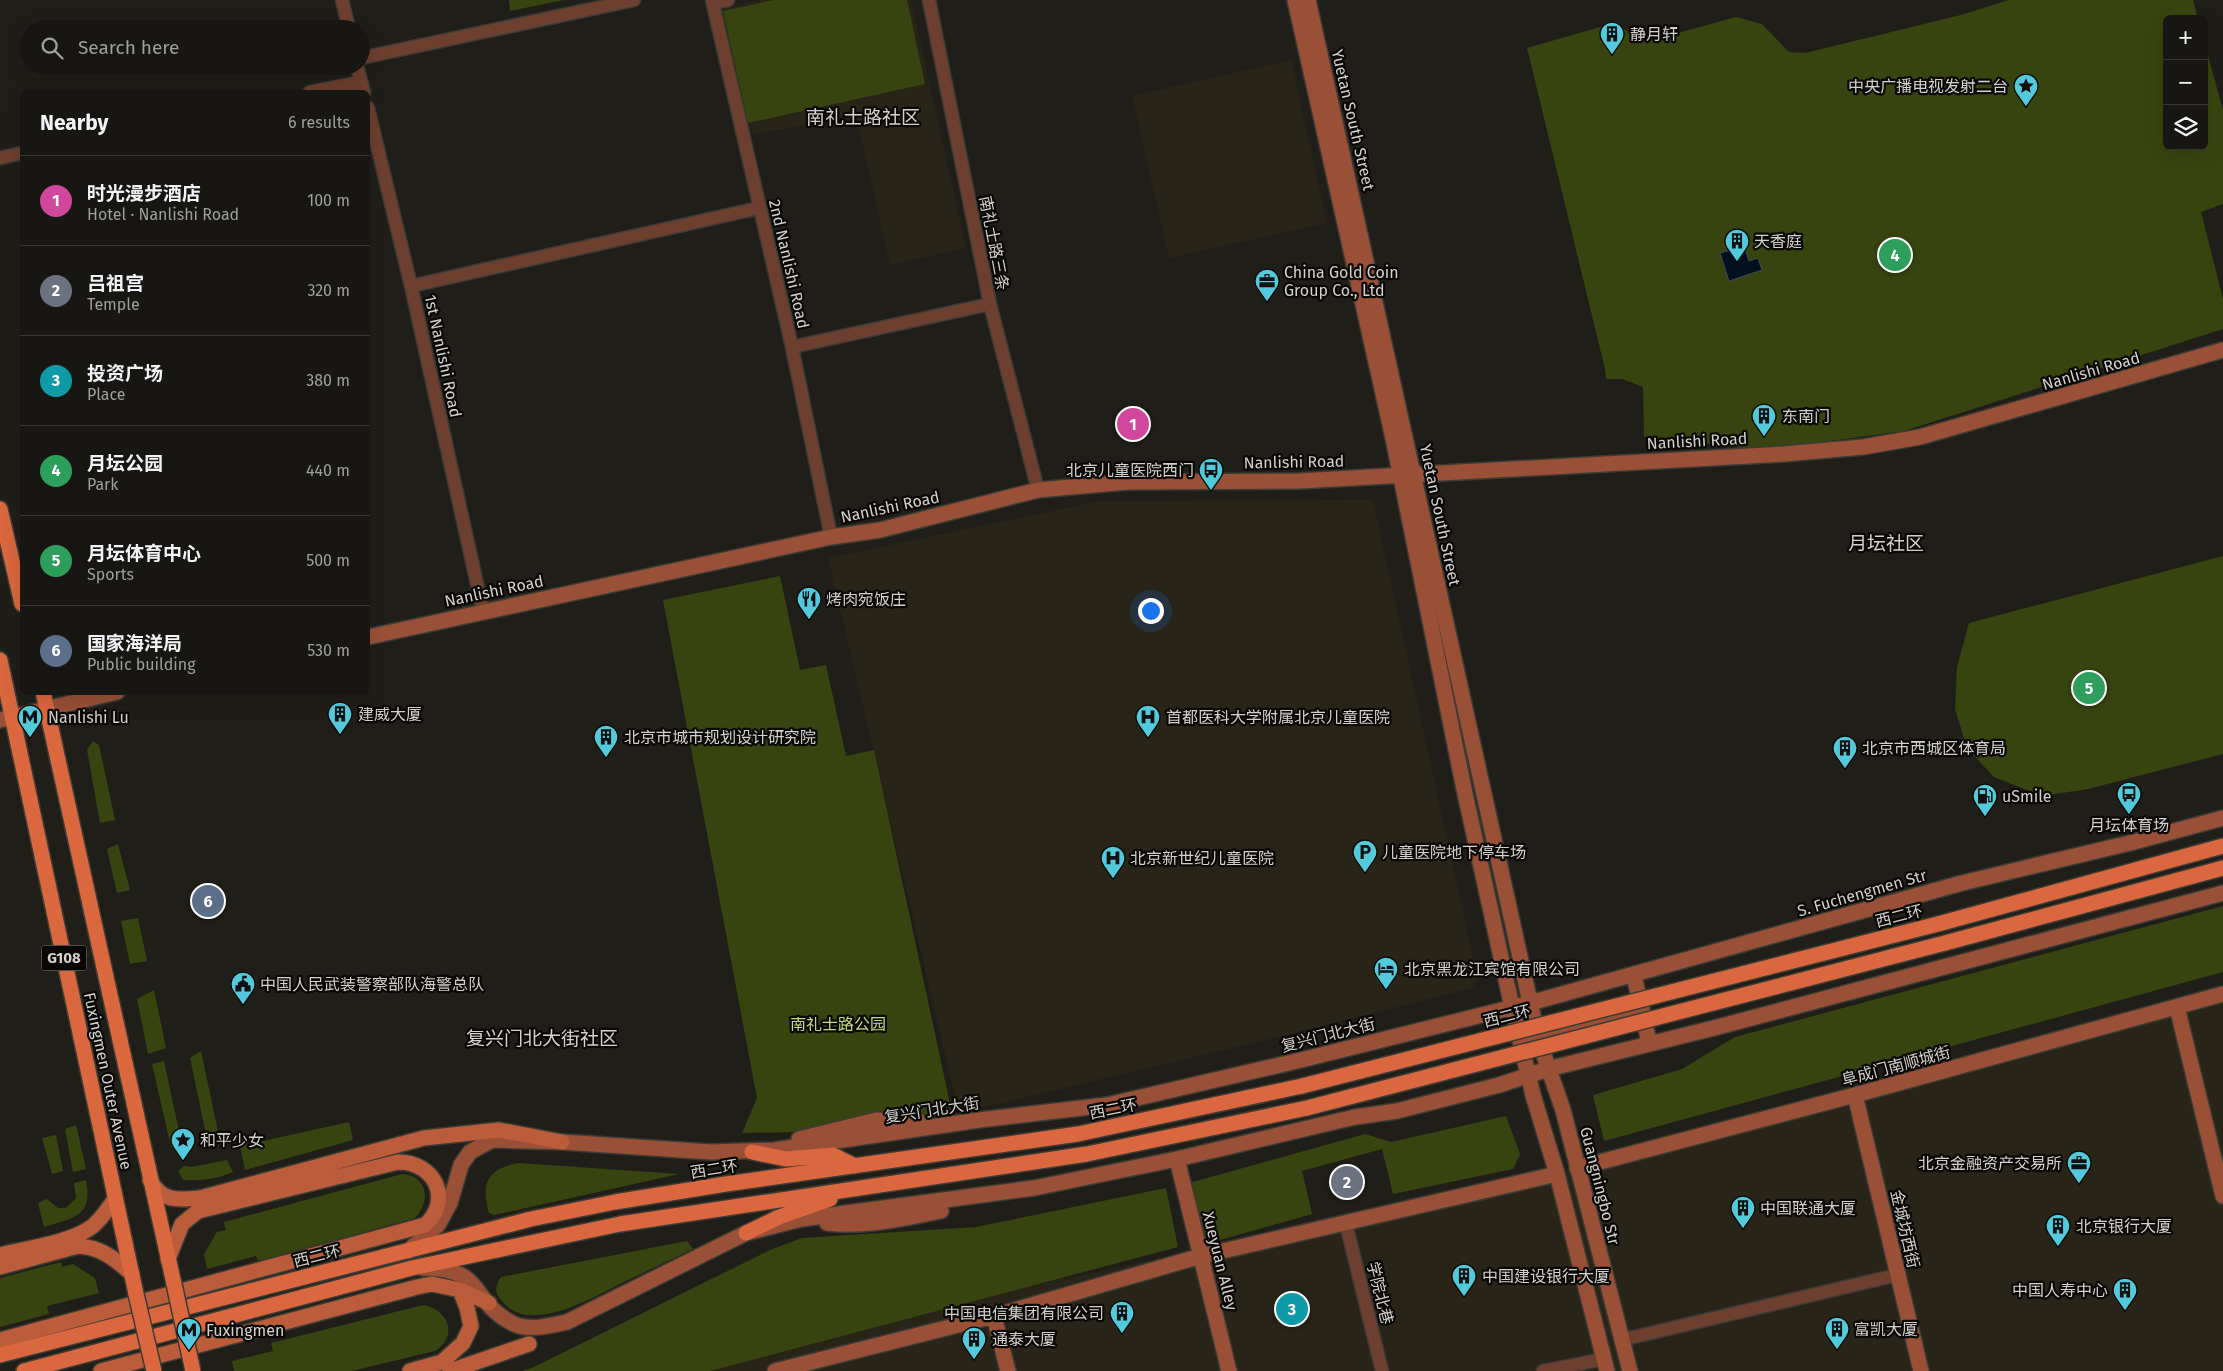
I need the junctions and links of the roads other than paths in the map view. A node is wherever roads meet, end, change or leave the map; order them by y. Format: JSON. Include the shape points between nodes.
{"nodes":[{"id":1,"x":342,"y":0,"type":"edge"},
{"id":2,"x":634,"y":0,"type":"edge"},
{"id":3,"x":728,"y":0,"type":"edge"},
{"id":4,"x":929,"y":0,"type":"edge"},
{"id":5,"x":1295,"y":0,"type":"edge"},
{"id":6,"x":1308,"y":0,"type":"edge"},
{"id":7,"x":713,"y":2,"type":"edge"},
{"id":8,"x":347,"y":20,"type":"edge"},
{"id":9,"x":370,"y":56,"type":"edge"},
{"id":10,"x":362,"y":87,"type":"edge"},
{"id":11,"x":331,"y":90,"type":"edge"},
{"id":12,"x":370,"y":116,"type":"edge"},
{"id":13,"x":20,"y":153,"type":"edge"},
{"id":14,"x":0,"y":158,"type":"edge"},
{"id":15,"x":759,"y":208,"type":"junction"},
{"id":16,"x":411,"y":286,"type":"junction"},
{"id":17,"x":990,"y":304,"type":"junction"},
{"id":18,"x":792,"y":347,"type":"junction"},
{"id":19,"x":2223,"y":350,"type":"edge"},
{"id":20,"x":1406,"y":475,"type":"junction"},
{"id":21,"x":1038,"y":490,"type":"junction"},
{"id":22,"x":0,"y":509,"type":"edge"},
{"id":23,"x":831,"y":537,"type":"junction"},
{"id":24,"x":20,"y":595,"type":"edge"},
{"id":25,"x":483,"y":611,"type":"junction"},
{"id":26,"x":370,"y":637,"type":"edge"},
{"id":27,"x":0,"y":660,"type":"edge"},
{"id":28,"x":44,"y":695,"type":"edge"},
{"id":29,"x":104,"y":695,"type":"edge"},
{"id":30,"x":47,"y":708,"type":"junction"},
{"id":31,"x":6,"y":719,"type":"edge"},
{"id":32,"x":2223,"y":818,"type":"edge"},
{"id":33,"x":2223,"y":846,"type":"edge"},
{"id":34,"x":2223,"y":868,"type":"edge"},
{"id":35,"x":2223,"y":893,"type":"edge"},
{"id":36,"x":1634,"y":976,"type":"junction"},
{"id":37,"x":2223,"y":994,"type":"edge"},
{"id":38,"x":1530,"y":1003,"type":"junction"},
{"id":39,"x":1512,"y":1007,"type":"junction"},
{"id":40,"x":2177,"y":1007,"type":"junction"},
{"id":41,"x":1642,"y":1009,"type":"junction"},
{"id":42,"x":1538,"y":1038,"type":"junction"},
{"id":43,"x":1521,"y":1042,"type":"junction"},
{"id":44,"x":1649,"y":1042,"type":"junction"},
{"id":45,"x":1548,"y":1069,"type":"junction"},
{"id":46,"x":1528,"y":1077,"type":"junction"},
{"id":47,"x":1855,"y":1095,"type":"junction"},
{"id":48,"x":562,"y":1142,"type":"junction"},
{"id":49,"x":752,"y":1152,"type":"junction"},
{"id":50,"x":1177,"y":1159,"type":"junction"},
{"id":51,"x":854,"y":1166,"type":"junction"},
{"id":52,"x":1577,"y":1168,"type":"junction"},
{"id":53,"x":1557,"y":1174,"type":"junction"},
{"id":54,"x":149,"y":1179,"type":"junction"},
{"id":55,"x":864,"y":1187,"type":"junction"},
{"id":56,"x":2223,"y":1196,"type":"edge"},
{"id":57,"x":115,"y":1199,"type":"junction"},
{"id":58,"x":450,"y":1201,"type":"junction"},
{"id":59,"x":430,"y":1221,"type":"junction"},
{"id":60,"x":1346,"y":1224,"type":"junction"},
{"id":61,"x":746,"y":1233,"type":"junction"},
{"id":62,"x":407,"y":1252,"type":"junction"},
{"id":63,"x":0,"y":1255,"type":"edge"},
{"id":64,"x":1202,"y":1256,"type":"junction"},
{"id":65,"x":168,"y":1259,"type":"junction"},
{"id":66,"x":0,"y":1267,"type":"edge"},
{"id":67,"x":412,"y":1268,"type":"junction"},
{"id":68,"x":132,"y":1274,"type":"junction"},
{"id":69,"x":1898,"y":1275,"type":"junction"},
{"id":70,"x":460,"y":1290,"type":"junction"},
{"id":71,"x":489,"y":1303,"type":"junction"},
{"id":72,"x":994,"y":1316,"type":"junction"},
{"id":73,"x":566,"y":1322,"type":"junction"},
{"id":74,"x":0,"y":1340,"type":"edge"},
{"id":75,"x":1621,"y":1340,"type":"junction"},
{"id":76,"x":529,"y":1344,"type":"joint"},
{"id":77,"x":0,"y":1355,"type":"edge"},
{"id":78,"x":818,"y":1365,"type":"edge"},
{"id":79,"x":1606,"y":1365,"type":"edge"},
{"id":80,"x":24,"y":1371,"type":"edge"},
{"id":81,"x":101,"y":1371,"type":"edge"},
{"id":82,"x":154,"y":1371,"type":"edge"},
{"id":83,"x":193,"y":1371,"type":"edge"},
{"id":84,"x":410,"y":1371,"type":"edge"},
{"id":85,"x":450,"y":1371,"type":"edge"},
{"id":86,"x":775,"y":1371,"type":"edge"},
{"id":87,"x":1008,"y":1371,"type":"edge"},
{"id":88,"x":1229,"y":1371,"type":"edge"},
{"id":89,"x":1382,"y":1371,"type":"edge"},
{"id":90,"x":1543,"y":1371,"type":"edge"},
{"id":91,"x":1630,"y":1371,"type":"edge"},
{"id":92,"x":1921,"y":1371,"type":"edge"}],
"edges":[{"from":1,"to":8,"type":"street"},
{"from":2,"to":9,"type":"street"},
{"from":3,"to":7,"type":"street"},
{"from":4,"to":17,"type":"street","name":"南礼士路三条"},
{"from":5,"to":20,"type":"street","name":"Yuetan South Street"},
{"from":6,"to":20,"type":"street","name":"Yuetan South Street"},
{"from":7,"to":15,"type":"street","name":"2nd Nanlishi Road"},
{"from":10,"to":11,"type":"street"},
{"from":12,"to":16,"type":"street","name":"1st Nanlishi Road"},
{"from":13,"to":14,"type":"street"},
{"from":15,"to":16,"type":"street"},
{"from":15,"to":18,"type":"street","name":"2nd Nanlishi Road"},
{"from":16,"to":25,"type":"street","name":"1st Nanlishi Road"},
{"from":17,"to":18,"type":"street"},
{"from":17,"to":21,"type":"street","name":"南礼士路三条"},
{"from":18,"to":23,"type":"street","name":"2nd Nanlishi Road"},
{"from":19,"to":20,"type":"street","name":"Nanlishi Road","via":[[1920,437],[1863,447]]},
{"from":20,"to":21,"type":"street","name":"Nanlishi Road","via":[[1299,481],[1127,482]]},
{"from":20,"to":38,"type":"street","name":"Yuetan South Street"},
{"from":20,"to":39,"type":"street","name":"Yuetan South Street"},
{"from":21,"to":23,"type":"street","name":"Nanlishi Road","via":[[880,530]]},
{"from":22,"to":24,"type":"highway"},
{"from":23,"to":25,"type":"street","name":"Nanlishi Road"},
{"from":25,"to":26,"type":"street","name":"Nanlishi Road"},
{"from":27,"to":31,"type":"highway","name":"Fuxingmen Outer Avenue","number":"G108"},
{"from":28,"to":30,"type":"highway","name":"Fuxingmen Outer Avenue","number":"G108"},
{"from":29,"to":30,"type":"street"},
{"from":30,"to":31,"type":"street"},
{"from":30,"to":54,"type":"highway","name":"Fuxingmen Outer Avenue","number":"G108"},
{"from":31,"to":57,"type":"highway","name":"Fuxingmen Outer Avenue","number":"G108"},
{"from":32,"to":36,"type":"street","name":"S. Fuchengmen Str","via":[[1962,883]]},
{"from":33,"to":51,"type":"highway","name":"西二环","bridge":true,"via":[[1938,924],[1302,1086],[1078,1134]]},
{"from":34,"to":55,"type":"highway","bridge":true,"via":[[1307,1108],[1087,1154]]},
{"from":35,"to":44,"type":"street","via":[[1733,1023]]},
{"from":36,"to":38,"type":"street","name":"S. Fuchengmen Str"},
{"from":36,"to":41,"type":"street"},
{"from":37,"to":40,"type":"street","name":"阜成门南顺城街"},
{"from":38,"to":39,"type":"street","name":"S. Fuchengmen Str"},
{"from":38,"to":42,"type":"street","name":"Yuetan South Street"},
{"from":39,"to":43,"type":"street","name":"Yuetan South Street"},
{"from":39,"to":49,"type":"street","name":"复兴门北大街","via":[[1107,1105],[979,1120],[956,1116],[908,1122],[876,1120]]},
{"from":40,"to":47,"type":"street","name":"阜成门南顺城街"},
{"from":40,"to":56,"type":"street"},
{"from":41,"to":42,"type":"street"},
{"from":41,"to":44,"type":"street"},
{"from":42,"to":43,"type":"street"},
{"from":42,"to":45,"type":"street","name":"Guangningbo Str"},
{"from":43,"to":46,"type":"street","name":"Yuetan South Street"},
{"from":44,"to":45,"type":"street"},
{"from":45,"to":46,"type":"street"},
{"from":45,"to":52,"type":"street","name":"Guangningbo Str","via":[[1563,1110]]},
{"from":46,"to":50,"type":"street","via":[[1397,1111],[1355,1117]]},
{"from":46,"to":53,"type":"street"},
{"from":47,"to":52,"type":"street","name":"阜成门南顺城街"},
{"from":47,"to":69,"type":"street","name":"金城坊西街"},
{"from":48,"to":49,"type":"street"},
{"from":48,"to":54,"type":"main road","via":[[499,1130],[448,1134],[200,1198],[164,1196],[157,1192]]},
{"from":48,"to":58,"type":"street","via":[[492,1140],[477,1147],[462,1165]]},
{"from":49,"to":51,"type":"highway","via":[[786,1159],[833,1155]]},
{"from":50,"to":61,"type":"street","via":[[888,1222],[836,1224],[801,1219]]},
{"from":50,"to":64,"type":"street","name":"Xueyuan Alley"},
{"from":51,"to":62,"type":"highway","name":"西二环","via":[[616,1202],[531,1219]]},
{"from":52,"to":75,"type":"street","name":"Guangningbo Str"},
{"from":53,"to":60,"type":"street"},
{"from":53,"to":79,"type":"street"},
{"from":54,"to":65,"type":"highway","name":"Fuxingmen Outer Avenue","number":"G108"},
{"from":55,"to":61,"type":"highway","via":[[779,1217]]},
{"from":55,"to":67,"type":"highway","via":[[620,1224]]},
{"from":57,"to":63,"type":"main road","via":[[99,1220],[75,1236]]},
{"from":57,"to":68,"type":"highway","name":"Fuxingmen Outer Avenue","number":"G108"},
{"from":58,"to":59,"type":"main road"},
{"from":58,"to":62,"type":"street","via":[[438,1225]]},
{"from":59,"to":65,"type":"main road","via":[[440,1198],[431,1174],[415,1164],[398,1162],[198,1211],[182,1224]]},
{"from":59,"to":74,"type":"main road","via":[[398,1234]]},
{"from":60,"to":64,"type":"street"},
{"from":60,"to":89,"type":"street","name":"学院北巷"},
{"from":61,"to":73,"type":"street"},
{"from":62,"to":77,"type":"highway","name":"西二环"},
{"from":64,"to":72,"type":"street"},
{"from":64,"to":88,"type":"street","name":"Xueyuan Alley"},
{"from":65,"to":83,"type":"highway","name":"Fuxingmen Outer Avenue","bridge":true},
{"from":66,"to":68,"type":"main road","via":[[78,1246],[90,1246],[114,1258]]},
{"from":67,"to":71,"type":"street","via":[[437,1268],[461,1273],[471,1280]]},
{"from":67,"to":80,"type":"highway"},
{"from":68,"to":82,"type":"highway","name":"Fuxingmen Outer Avenue","bridge":true},
{"from":69,"to":75,"type":"street"},
{"from":69,"to":92,"type":"street","name":"金城坊西街"},
{"from":70,"to":71,"type":"main road"},
{"from":70,"to":81,"type":"main road","via":[[432,1284],[417,1287]]},
{"from":70,"to":84,"type":"main road","via":[[471,1326],[463,1343],[442,1362]]},
{"from":71,"to":73,"type":"street","via":[[511,1323],[539,1328]]},
{"from":72,"to":78,"type":"street"},
{"from":72,"to":87,"type":"street"},
{"from":73,"to":76,"type":"street"},
{"from":75,"to":91,"type":"street","name":"Guangningbo Str"},
{"from":76,"to":85,"type":"main road"},
{"from":78,"to":86,"type":"street"},
{"from":79,"to":90,"type":"street"}]}
